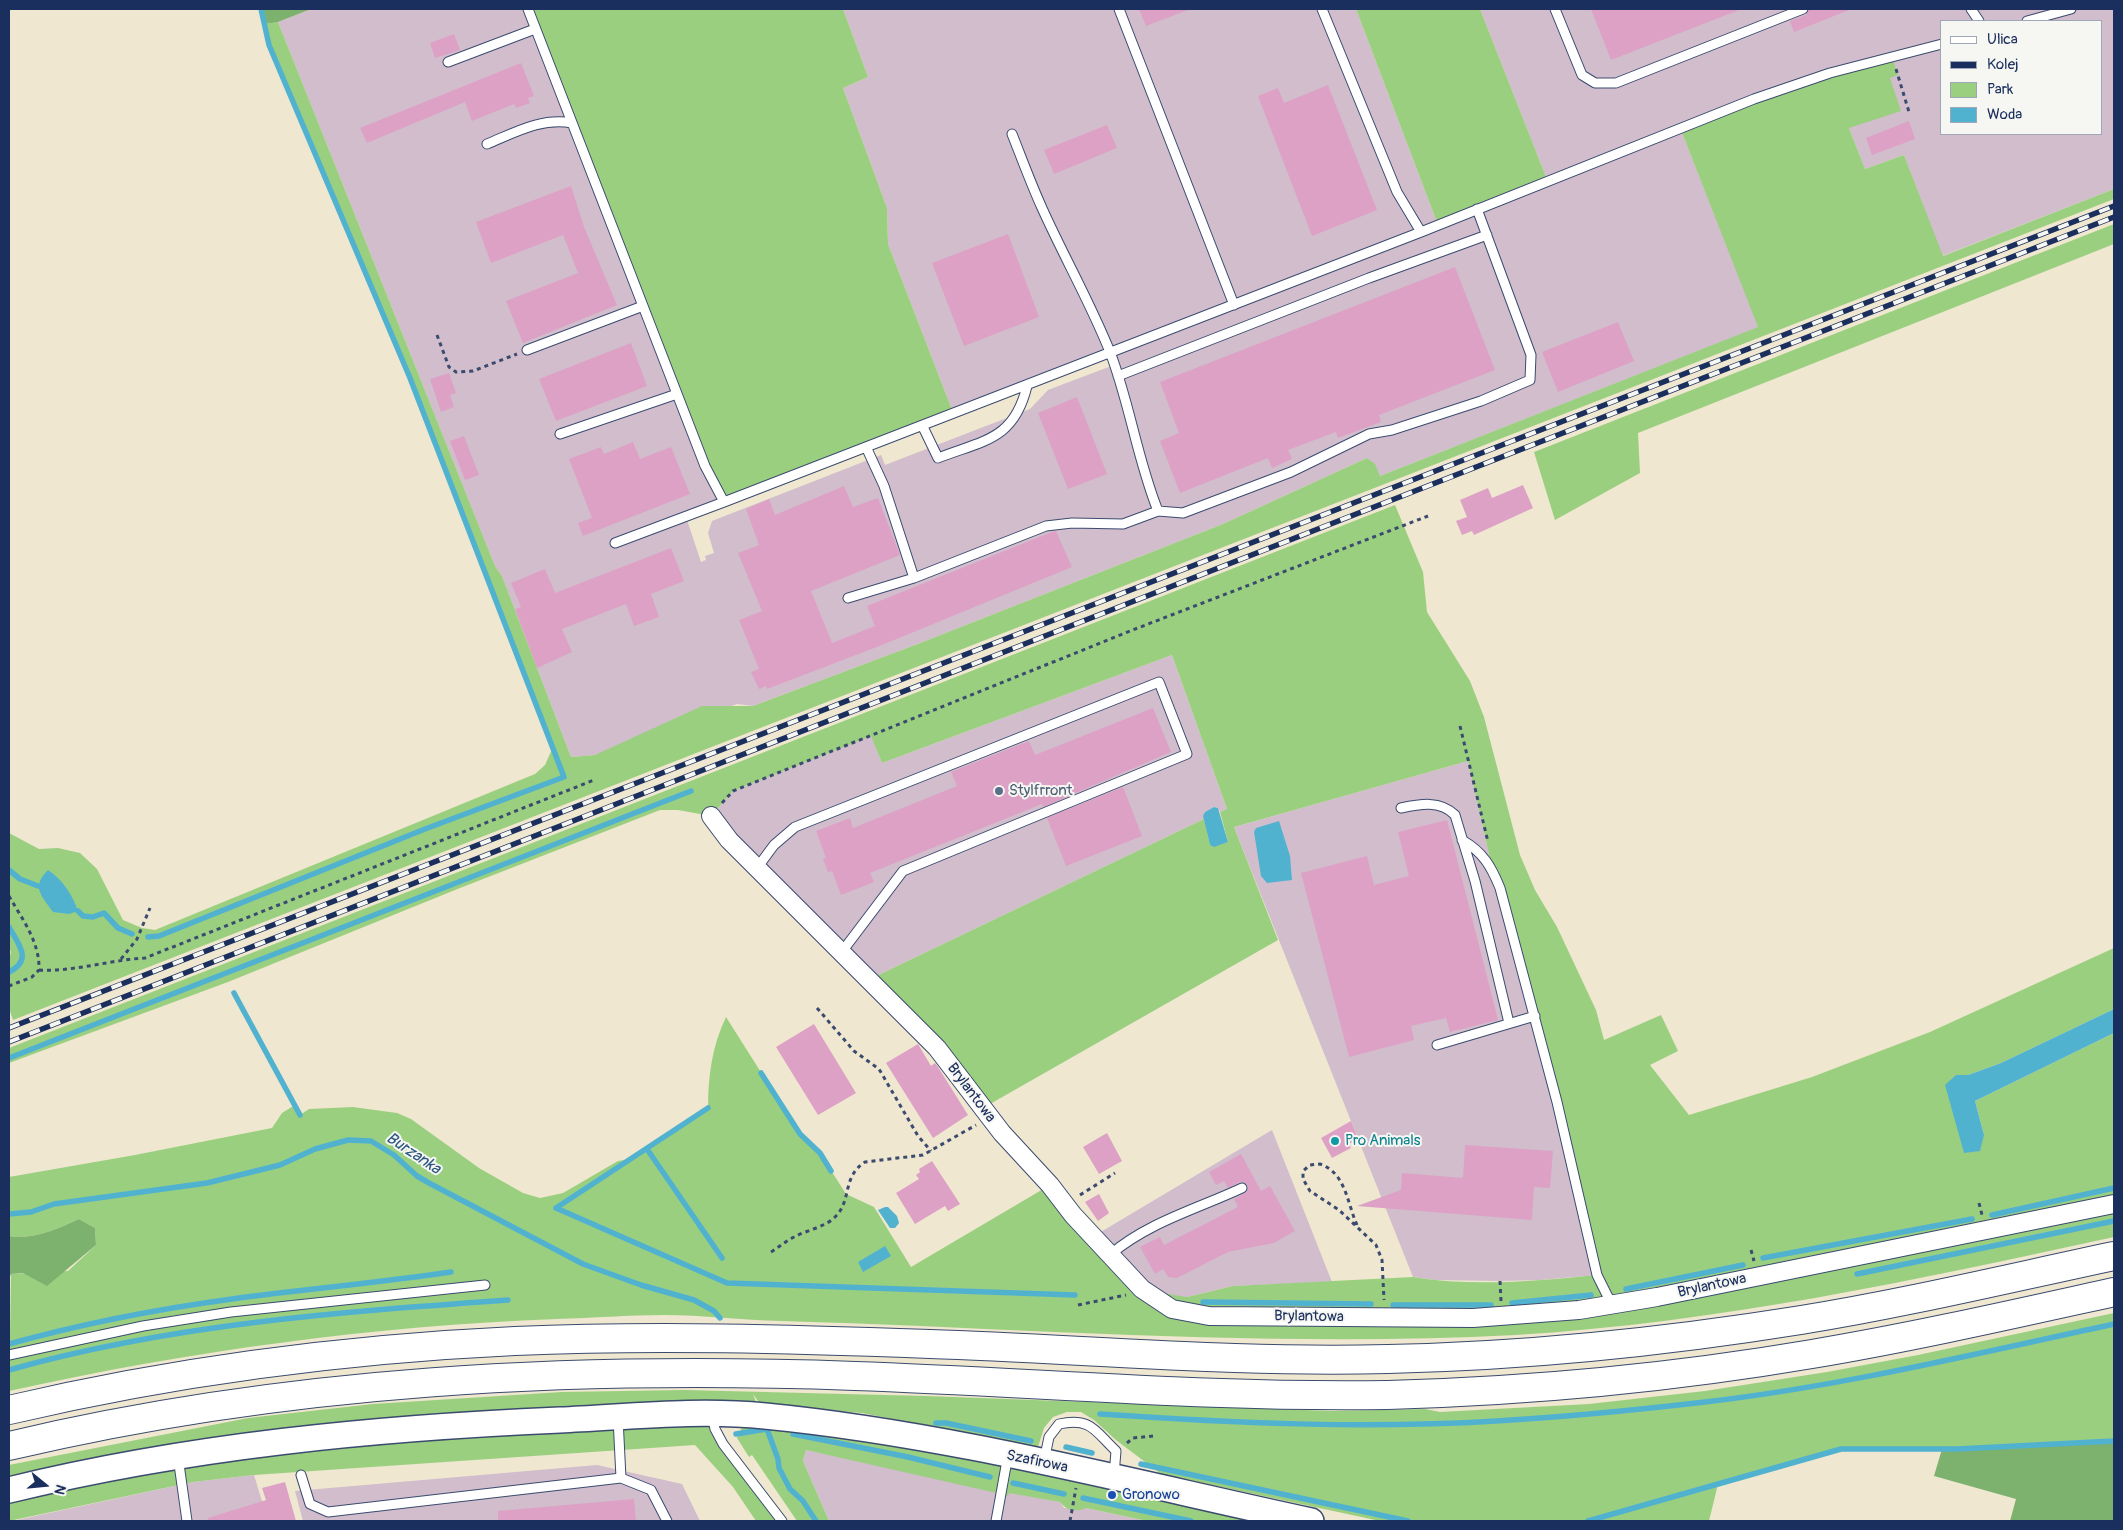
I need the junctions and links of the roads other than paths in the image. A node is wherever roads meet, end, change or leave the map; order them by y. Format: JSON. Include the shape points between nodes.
{"nodes":[{"id":1,"x":528,"y":9,"type":"edge"},
{"id":2,"x":1119,"y":9,"type":"edge"},
{"id":3,"x":1322,"y":9,"type":"edge"},
{"id":4,"x":1555,"y":9,"type":"edge"},
{"id":5,"x":1803,"y":9,"type":"edge"},
{"id":6,"x":1971,"y":9,"type":"edge"},
{"id":7,"x":2071,"y":9,"type":"edge"},
{"id":8,"x":1978,"y":20,"type":"edge"},
{"id":9,"x":2031,"y":20,"type":"edge"},
{"id":10,"x":535,"y":29,"type":"junction"},
{"id":11,"x":1940,"y":45,"type":"edge"},
{"id":12,"x":448,"y":62,"type":"dead end"},
{"id":13,"x":572,"y":123,"type":"junction"},
{"id":14,"x":1012,"y":134,"type":"dead end"},
{"id":15,"x":487,"y":144,"type":"dead end"},
{"id":16,"x":1477,"y":210,"type":"junction"},
{"id":17,"x":1422,"y":232,"type":"junction"},
{"id":18,"x":1487,"y":235,"type":"junction"},
{"id":19,"x":1234,"y":305,"type":"junction"},
{"id":20,"x":643,"y":306,"type":"junction"},
{"id":21,"x":527,"y":350,"type":"road end"},
{"id":22,"x":1110,"y":353,"type":"junction"},
{"id":23,"x":1118,"y":376,"type":"junction"},
{"id":24,"x":1027,"y":386,"type":"junction"},
{"id":25,"x":677,"y":394,"type":"junction"},
{"id":26,"x":923,"y":427,"type":"junction"},
{"id":27,"x":560,"y":434,"type":"dead end"},
{"id":28,"x":867,"y":449,"type":"junction"},
{"id":29,"x":724,"y":502,"type":"junction"},
{"id":30,"x":1158,"y":511,"type":"junction"},
{"id":31,"x":615,"y":543,"type":"dead end"},
{"id":32,"x":914,"y":578,"type":"junction"},
{"id":33,"x":848,"y":598,"type":"dead end"},
{"id":34,"x":1401,"y":808,"type":"dead end"},
{"id":35,"x":711,"y":816,"type":"road end"},
{"id":36,"x":1462,"y":840,"type":"junction"},
{"id":37,"x":757,"y":868,"type":"junction"},
{"id":38,"x":841,"y":953,"type":"junction"},
{"id":39,"x":1535,"y":1016,"type":"junction"},
{"id":40,"x":1510,"y":1023,"type":"junction"},
{"id":41,"x":1438,"y":1045,"type":"dead end"},
{"id":42,"x":1242,"y":1188,"type":"dead end"},
{"id":43,"x":2114,"y":1204,"type":"edge"},
{"id":44,"x":1111,"y":1254,"type":"junction"},
{"id":45,"x":2114,"y":1256,"type":"edge"},
{"id":46,"x":485,"y":1285,"type":"dead end"},
{"id":47,"x":2114,"y":1292,"type":"edge"},
{"id":48,"x":1616,"y":1305,"type":"junction"},
{"id":49,"x":9,"y":1356,"type":"edge"},
{"id":50,"x":9,"y":1410,"type":"edge"},
{"id":51,"x":712,"y":1414,"type":"junction"},
{"id":52,"x":618,"y":1418,"type":"junction"},
{"id":53,"x":9,"y":1446,"type":"edge"},
{"id":54,"x":1008,"y":1455,"type":"junction"},
{"id":55,"x":177,"y":1456,"type":"junction"},
{"id":56,"x":1044,"y":1462,"type":"junction"},
{"id":57,"x":301,"y":1475,"type":"dead end"},
{"id":58,"x":621,"y":1478,"type":"junction"},
{"id":59,"x":1113,"y":1478,"type":"junction"},
{"id":60,"x":9,"y":1490,"type":"edge"},
{"id":61,"x":187,"y":1521,"type":"edge"},
{"id":62,"x":667,"y":1521,"type":"edge"},
{"id":63,"x":782,"y":1521,"type":"edge"},
{"id":64,"x":996,"y":1521,"type":"edge"},
{"id":65,"x":1308,"y":1521,"type":"edge"}],
"edges":[{"from":1,"to":10,"type":"lane"},
{"from":2,"to":19,"type":"lane"},
{"from":3,"to":17,"type":"lane","via":[[1397,192]]},
{"from":4,"to":5,"type":"lane","via":[[1582,75],[1602,84],[1616,83]]},
{"from":6,"to":8,"type":"lane"},
{"from":7,"to":9,"type":"lane"},
{"from":10,"to":12,"type":"lane"},
{"from":10,"to":13,"type":"lane"},
{"from":11,"to":16,"type":"lane","via":[[1830,73],[1754,99]]},
{"from":13,"to":15,"type":"lane","via":[[542,123]]},
{"from":13,"to":20,"type":"lane"},
{"from":14,"to":22,"type":"lane","via":[[1042,209],[1090,304]]},
{"from":16,"to":17,"type":"lane"},
{"from":16,"to":18,"type":"lane"},
{"from":17,"to":19,"type":"lane"},
{"from":18,"to":23,"type":"lane"},
{"from":18,"to":30,"type":"lane","via":[[1532,355],[1530,380],[1472,404],[1392,430],[1369,434],[1291,472],[1183,513]]},
{"from":19,"to":22,"type":"lane"},
{"from":20,"to":21,"type":"lane"},
{"from":20,"to":25,"type":"lane"},
{"from":22,"to":23,"type":"lane"},
{"from":22,"to":24,"type":"lane"},
{"from":23,"to":30,"type":"lane","via":[[1134,427],[1145,479]]},
{"from":24,"to":26,"type":"lane"},
{"from":24,"to":26,"type":"lane","via":[[1018,414],[1006,430],[947,455],[938,458]]},
{"from":25,"to":27,"type":"lane"},
{"from":25,"to":29,"type":"lane","via":[[705,466]]},
{"from":26,"to":28,"type":"lane"},
{"from":28,"to":29,"type":"lane"},
{"from":28,"to":32,"type":"lane","via":[[884,486]]},
{"from":29,"to":31,"type":"lane"},
{"from":30,"to":32,"type":"lane","via":[[1123,524],[1046,526]]},
{"from":32,"to":33,"type":"lane"},
{"from":34,"to":36,"type":"lane","via":[[1421,804],[1448,808],[1455,815]]},
{"from":35,"to":37,"type":"street","name":"Brylantowa"},
{"from":36,"to":39,"type":"lane","via":[[1480,852],[1493,872]]},
{"from":36,"to":40,"type":"lane"},
{"from":37,"to":38,"type":"street","name":"Brylantowa"},
{"from":37,"to":38,"type":"lane","via":[[778,840],[795,826],[1158,682],[1187,754],[903,871]]},
{"from":38,"to":44,"type":"street","name":"Brylantowa","via":[[937,1048],[989,1117]]},
{"from":39,"to":40,"type":"lane"},
{"from":39,"to":48,"type":"lane","via":[[1597,1275]]},
{"from":40,"to":41,"type":"lane"},
{"from":42,"to":44,"type":"lane","via":[[1156,1224]]},
{"from":43,"to":48,"type":"street","name":"Brylantowa"},
{"from":44,"to":48,"type":"street","name":"Brylantowa","via":[[1142,1290],[1163,1305],[1197,1315],[1384,1319],[1503,1317]]},
{"from":45,"to":50,"type":"highway","via":[[1806,1319],[1669,1340],[1529,1354],[1382,1359],[780,1339],[512,1341],[285,1360],[161,1379]]},
{"from":46,"to":49,"type":"lane","via":[[231,1312],[143,1326]]},
{"from":47,"to":53,"type":"highway","via":[[1814,1354],[1674,1375],[1530,1389],[1384,1395],[752,1373],[545,1375],[391,1384],[244,1400],[98,1426]]},
{"from":51,"to":52,"type":"street","name":"Szafirowa"},
{"from":51,"to":54,"type":"street","name":"Szafirowa","via":[[857,1426]]},
{"from":51,"to":63,"type":"lane","via":[[714,1429],[723,1444]]},
{"from":52,"to":55,"type":"street","name":"Szafirowa","via":[[374,1432],[284,1440]]},
{"from":52,"to":58,"type":"lane"},
{"from":54,"to":56,"type":"street","name":"Szafirowa"},
{"from":54,"to":64,"type":"lane"},
{"from":55,"to":60,"type":"street","name":"Szafirowa"},
{"from":55,"to":61,"type":"lane"},
{"from":56,"to":59,"type":"street","name":"Szafirowa"},
{"from":56,"to":59,"type":"lane","via":[[1049,1436],[1060,1424],[1077,1420],[1086,1423],[1116,1451]]},
{"from":57,"to":58,"type":"lane","via":[[310,1504],[328,1512]]},
{"from":58,"to":62,"type":"lane","via":[[651,1490]]},
{"from":59,"to":65,"type":"street","name":"Szafirowa"}]}
